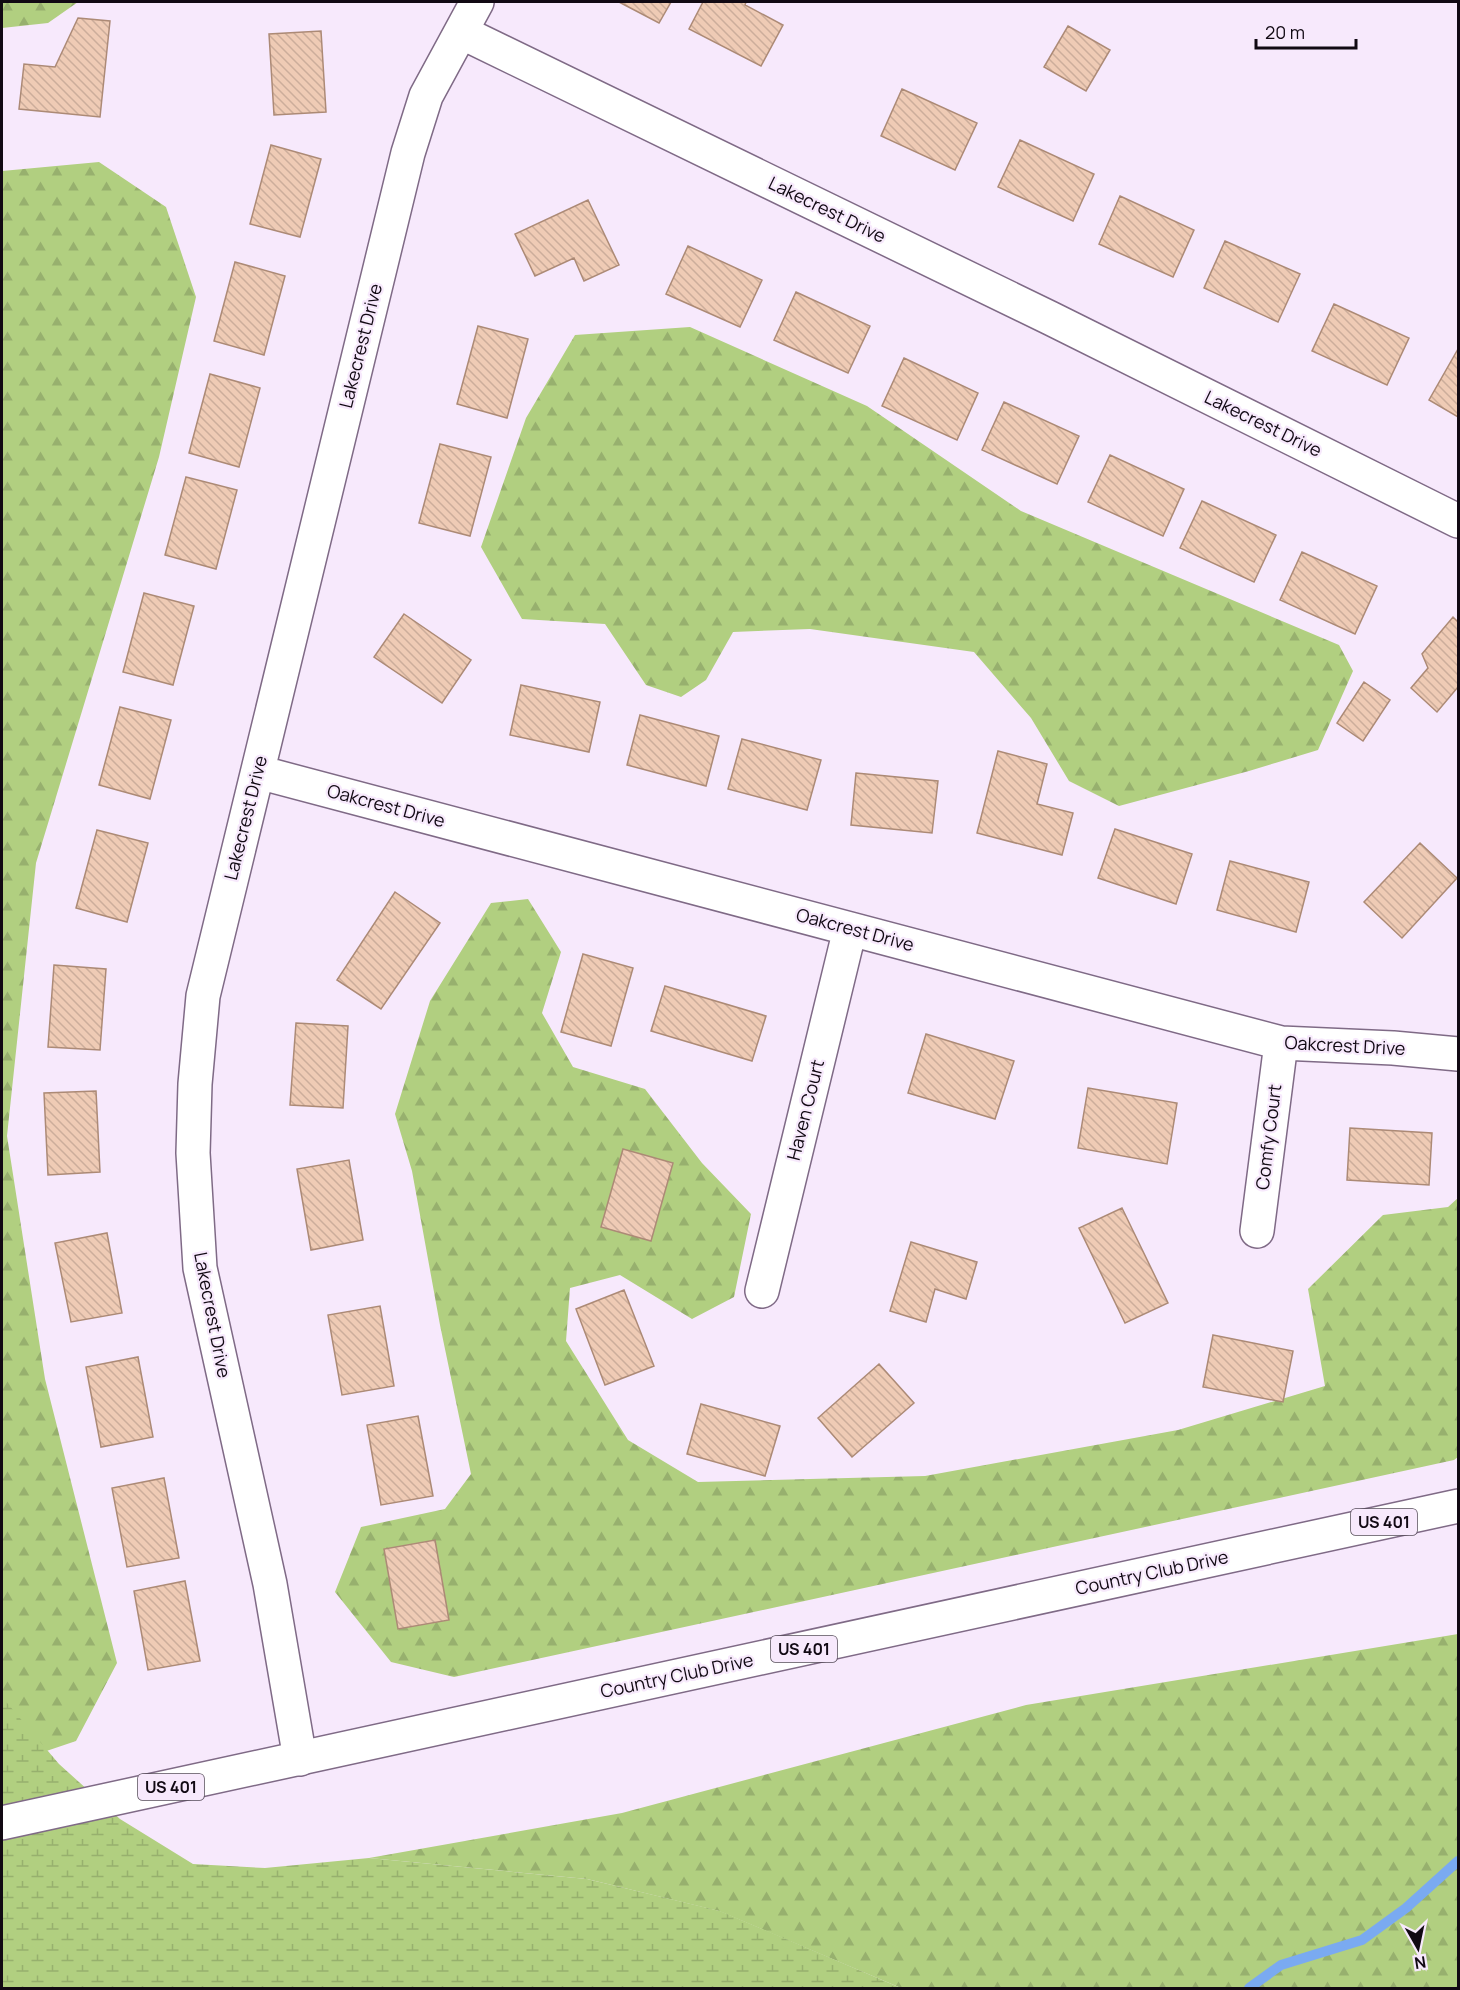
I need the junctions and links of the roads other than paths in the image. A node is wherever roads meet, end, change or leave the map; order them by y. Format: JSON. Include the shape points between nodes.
{"nodes":[{"id":1,"x":477,"y":2,"type":"edge"},
{"id":2,"x":461,"y":32,"type":"junction"},
{"id":3,"x":1458,"y":521,"type":"edge"},
{"id":4,"x":258,"y":772,"type":"junction"},
{"id":5,"x":850,"y":929,"type":"junction"},
{"id":6,"x":1281,"y":1043,"type":"junction"},
{"id":7,"x":1458,"y":1054,"type":"edge"},
{"id":8,"x":1257,"y":1231,"type":"dead end"},
{"id":9,"x":762,"y":1291,"type":"dead end"},
{"id":10,"x":1458,"y":1506,"type":"edge"},
{"id":11,"x":300,"y":1759,"type":"junction"},
{"id":12,"x":2,"y":1823,"type":"edge"}],
"edges":[{"from":1,"to":2,"type":"street"},
{"from":2,"to":3,"type":"street","name":"Lakecrest Drive"},
{"from":2,"to":4,"type":"street","name":"Lakecrest Drive","via":[[426,96],[408,153]]},
{"from":4,"to":5,"type":"street","name":"Oakcrest Drive"},
{"from":4,"to":11,"type":"street","name":"Lakecrest Drive","via":[[203,996],[193,1153],[200,1268],[270,1584]]},
{"from":5,"to":6,"type":"street","name":"Oakcrest Drive"},
{"from":5,"to":9,"type":"street","name":"Haven Court"},
{"from":6,"to":7,"type":"street","name":"Oakcrest Drive"},
{"from":6,"to":8,"type":"street","name":"Comfy Court"},
{"from":10,"to":11,"type":"street","name":"Country Club Drive","number":"US 401"},
{"from":11,"to":12,"type":"street","name":"Country Club Drive","number":"US 401"}]}
